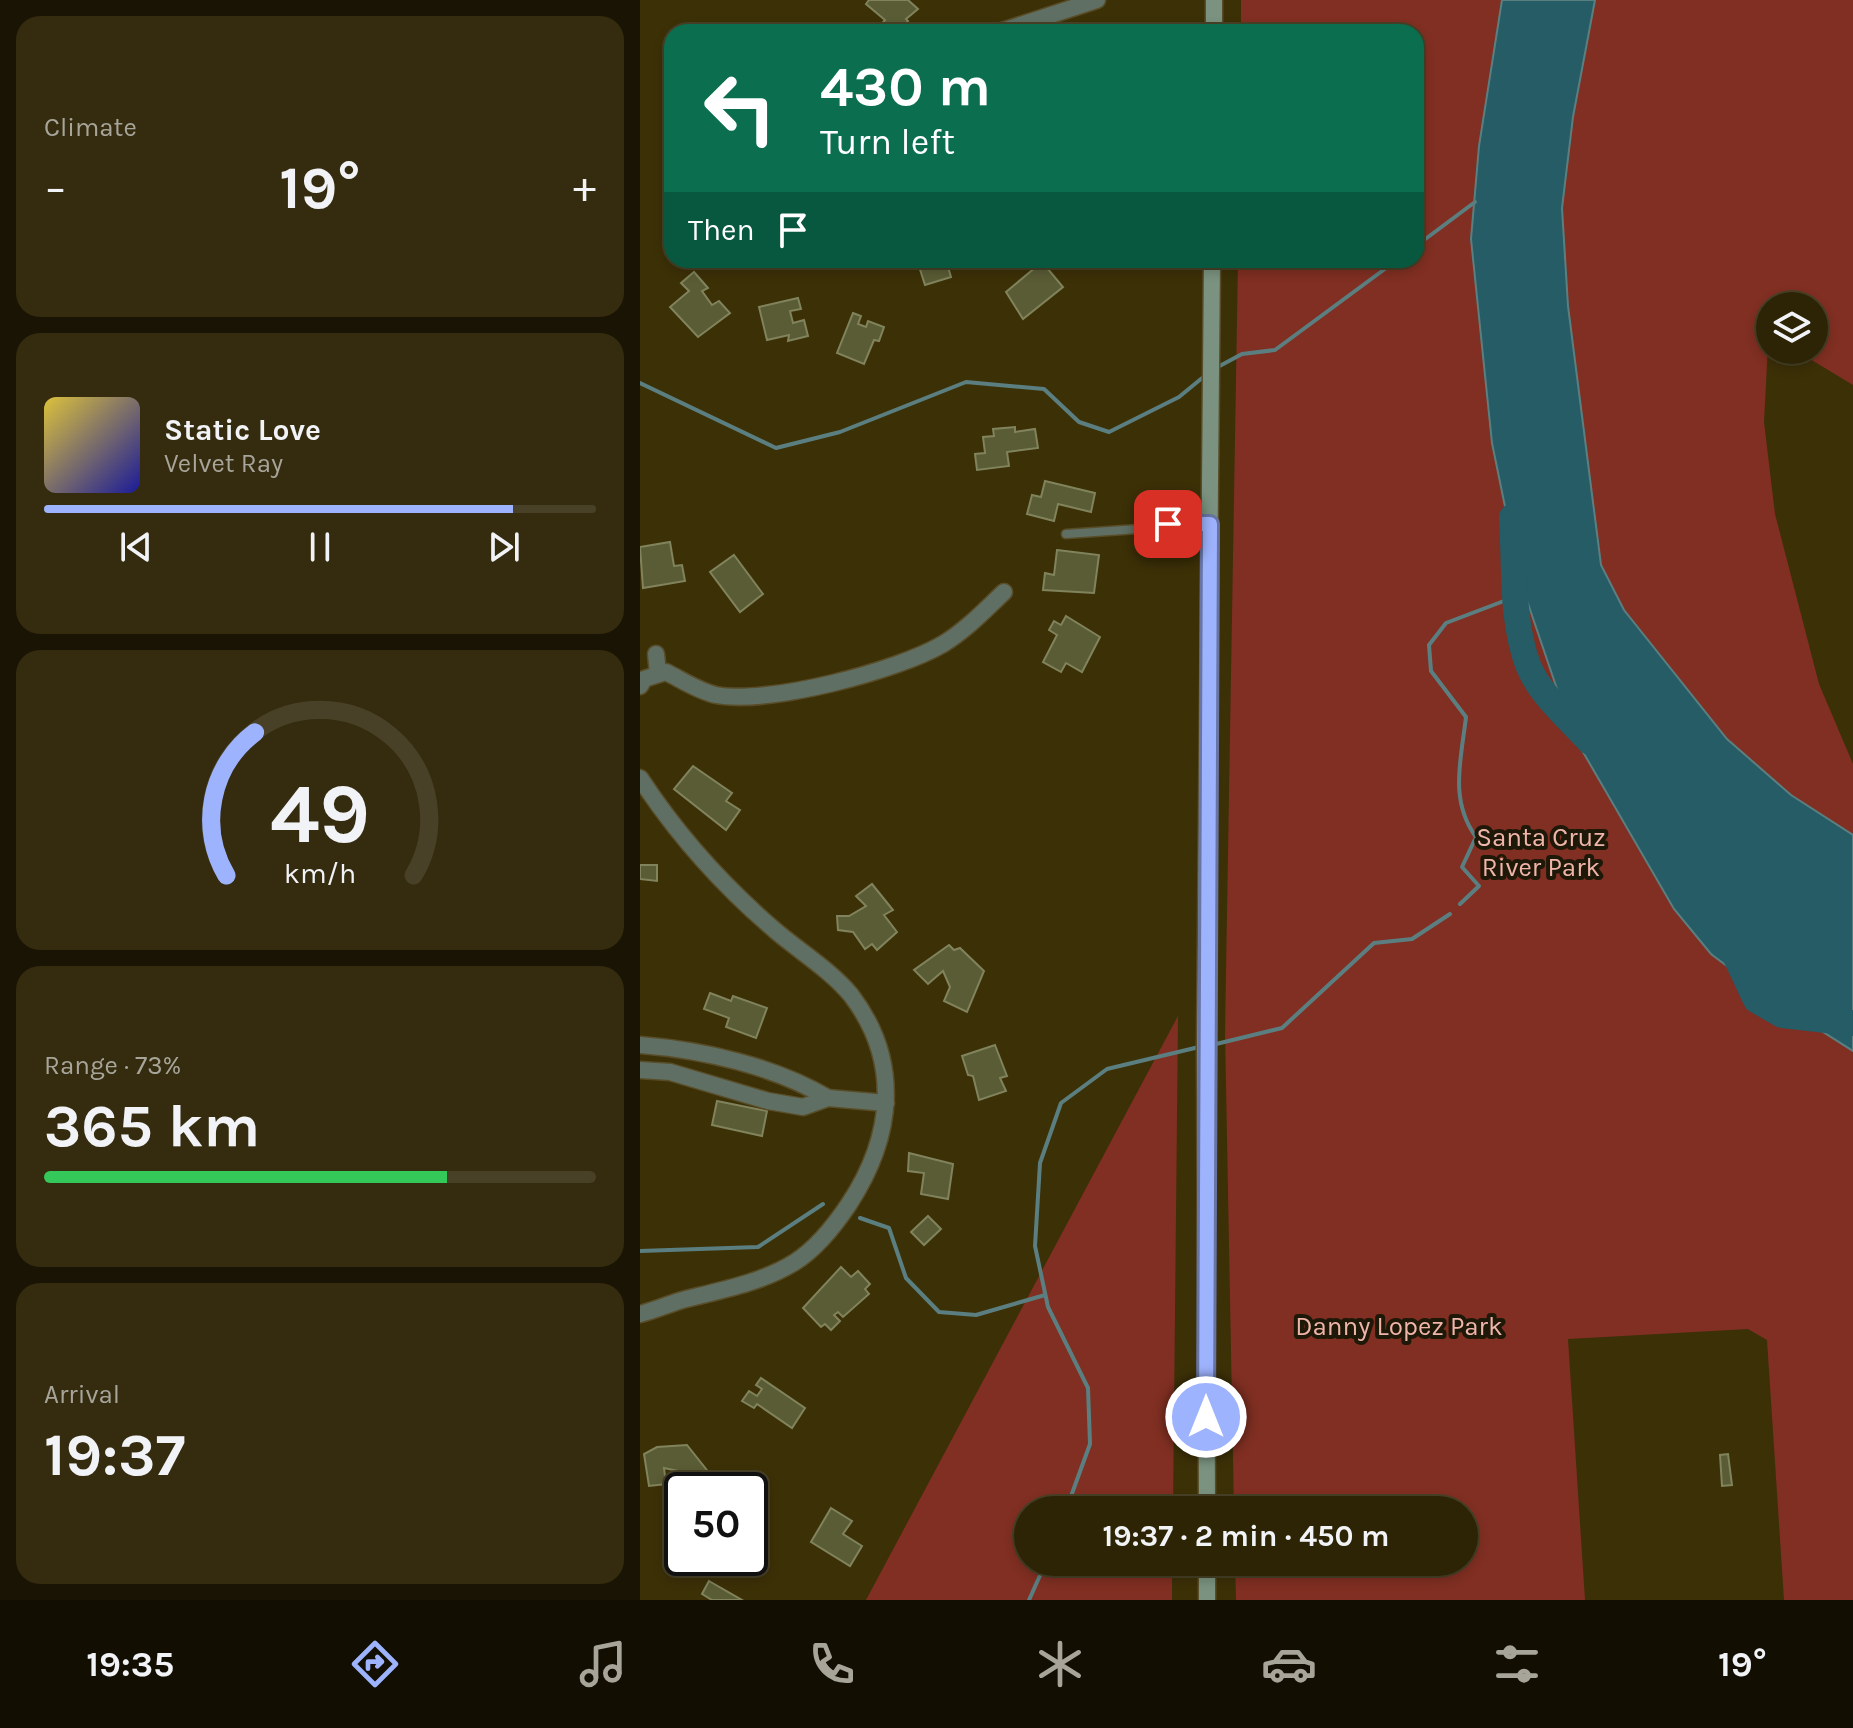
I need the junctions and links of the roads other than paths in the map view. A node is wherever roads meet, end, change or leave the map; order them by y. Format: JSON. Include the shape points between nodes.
{"nodes":[{"id":1,"x":1097,"y":0,"type":"edge"},
{"id":2,"x":1214,"y":0,"type":"edge"},
{"id":3,"x":1024,"y":24,"type":"edge"},
{"id":4,"x":1214,"y":24,"type":"edge"},
{"id":5,"x":1212,"y":268,"type":"edge"},
{"id":6,"x":1210,"y":524,"type":"junction"},
{"id":7,"x":1066,"y":534,"type":"dead end"},
{"id":8,"x":1004,"y":592,"type":"dead end"},
{"id":9,"x":656,"y":654,"type":"dead end"},
{"id":10,"x":658,"y":673,"type":"junction"},
{"id":11,"x":640,"y":686,"type":"edge"},
{"id":12,"x":640,"y":778,"type":"edge"},
{"id":13,"x":640,"y":1045,"type":"edge"},
{"id":14,"x":640,"y":1070,"type":"edge"},
{"id":15,"x":828,"y":1098,"type":"junction"},
{"id":16,"x":886,"y":1103,"type":"junction"},
{"id":17,"x":640,"y":1314,"type":"edge"},
{"id":18,"x":1207,"y":1496,"type":"edge"},
{"id":19,"x":1207,"y":1576,"type":"edge"},
{"id":20,"x":1207,"y":1600,"type":"edge"}],
"edges":[{"from":1,"to":3,"type":"street"},
{"from":2,"to":4,"type":"main road"},
{"from":5,"to":6,"type":"main road"},
{"from":6,"to":7,"type":"lane"},
{"from":6,"to":18,"type":"main road"},
{"from":8,"to":10,"type":"street","via":[[943,644],[832,682],[747,697],[717,695]]},
{"from":9,"to":10,"type":"street"},
{"from":10,"to":11,"type":"street"},
{"from":12,"to":16,"type":"street","via":[[698,856],[851,996],[883,1060]]},
{"from":13,"to":15,"type":"street","via":[[747,1065],[800,1081]]},
{"from":14,"to":15,"type":"street","via":[[670,1072],[803,1107]]},
{"from":15,"to":16,"type":"street"},
{"from":16,"to":17,"type":"street","via":[[884,1131],[854,1196],[834,1227],[796,1261],[760,1278]]},
{"from":19,"to":20,"type":"main road"}]}
